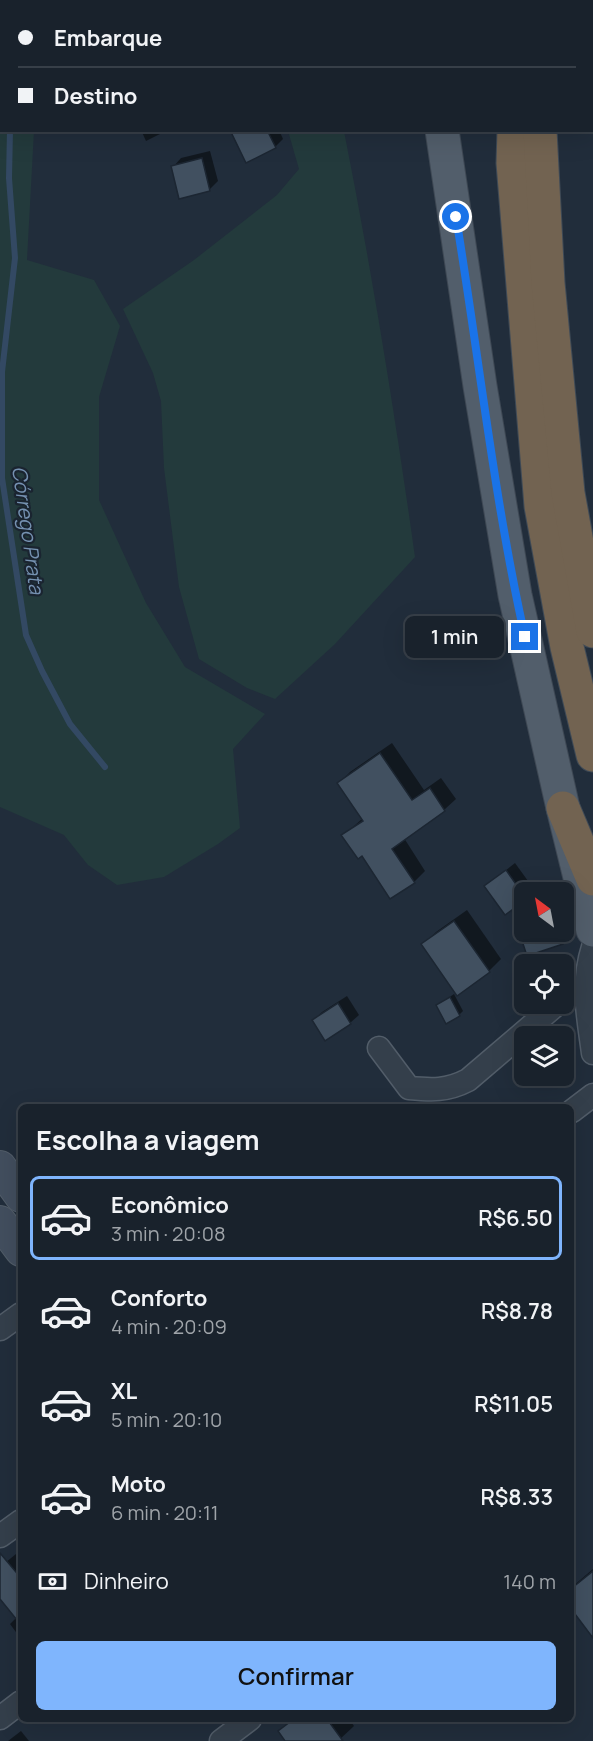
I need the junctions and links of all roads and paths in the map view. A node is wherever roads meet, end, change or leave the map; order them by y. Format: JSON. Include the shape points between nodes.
{"nodes":[{"id":1,"x":442,"y":132,"type":"edge"},
{"id":2,"x":514,"y":132,"type":"edge"},
{"id":3,"x":540,"y":132,"type":"edge"},
{"id":4,"x":593,"y":631,"type":"edge"},
{"id":5,"x":593,"y":755,"type":"edge"},
{"id":6,"x":563,"y":808,"type":"junction"},
{"id":7,"x":593,"y":879,"type":"edge"},
{"id":8,"x":593,"y":930,"type":"edge"},
{"id":9,"x":593,"y":947,"type":"edge"},
{"id":10,"x":585,"y":985,"type":"junction"},
{"id":11,"x":574,"y":992,"type":"edge"},
{"id":12,"x":545,"y":1014,"type":"edge"},
{"id":13,"x":379,"y":1048,"type":"dead end"},
{"id":14,"x":593,"y":1053,"type":"edge"},
{"id":15,"x":593,"y":1095,"type":"edge"},
{"id":16,"x":574,"y":1109,"type":"edge"},
{"id":17,"x":0,"y":1167,"type":"edge"},
{"id":18,"x":18,"y":1192,"type":"edge"},
{"id":19,"x":0,"y":1222,"type":"edge"},
{"id":20,"x":18,"y":1246,"type":"edge"},
{"id":21,"x":18,"y":1316,"type":"edge"},
{"id":22,"x":0,"y":1329,"type":"edge"},
{"id":23,"x":18,"y":1523,"type":"edge"},
{"id":24,"x":0,"y":1536,"type":"edge"},
{"id":25,"x":18,"y":1704,"type":"edge"},
{"id":26,"x":0,"y":1718,"type":"edge"},
{"id":27,"x":246,"y":1722,"type":"edge"},
{"id":28,"x":221,"y":1741,"type":"edge"}],
"edges":[{"from":1,"to":6,"type":"main road","via":[[515,595]]},
{"from":2,"to":5,"type":"highway","via":[[513,163],[541,506],[567,647]]},
{"from":3,"to":4,"type":"highway","via":[[548,283],[568,493]]},
{"from":6,"to":7,"type":"highway"},
{"from":6,"to":8,"type":"main road"},
{"from":9,"to":10,"type":"street"},
{"from":10,"to":11,"type":"street"},
{"from":10,"to":14,"type":"street"},
{"from":12,"to":13,"type":"street","via":[[468,1080],[452,1088],[409,1088]]},
{"from":15,"to":16,"type":"street"},
{"from":17,"to":18,"type":"street"},
{"from":19,"to":20,"type":"street"},
{"from":21,"to":22,"type":"street"},
{"from":23,"to":24,"type":"street"},
{"from":25,"to":26,"type":"street"},
{"from":27,"to":28,"type":"street"}]}
